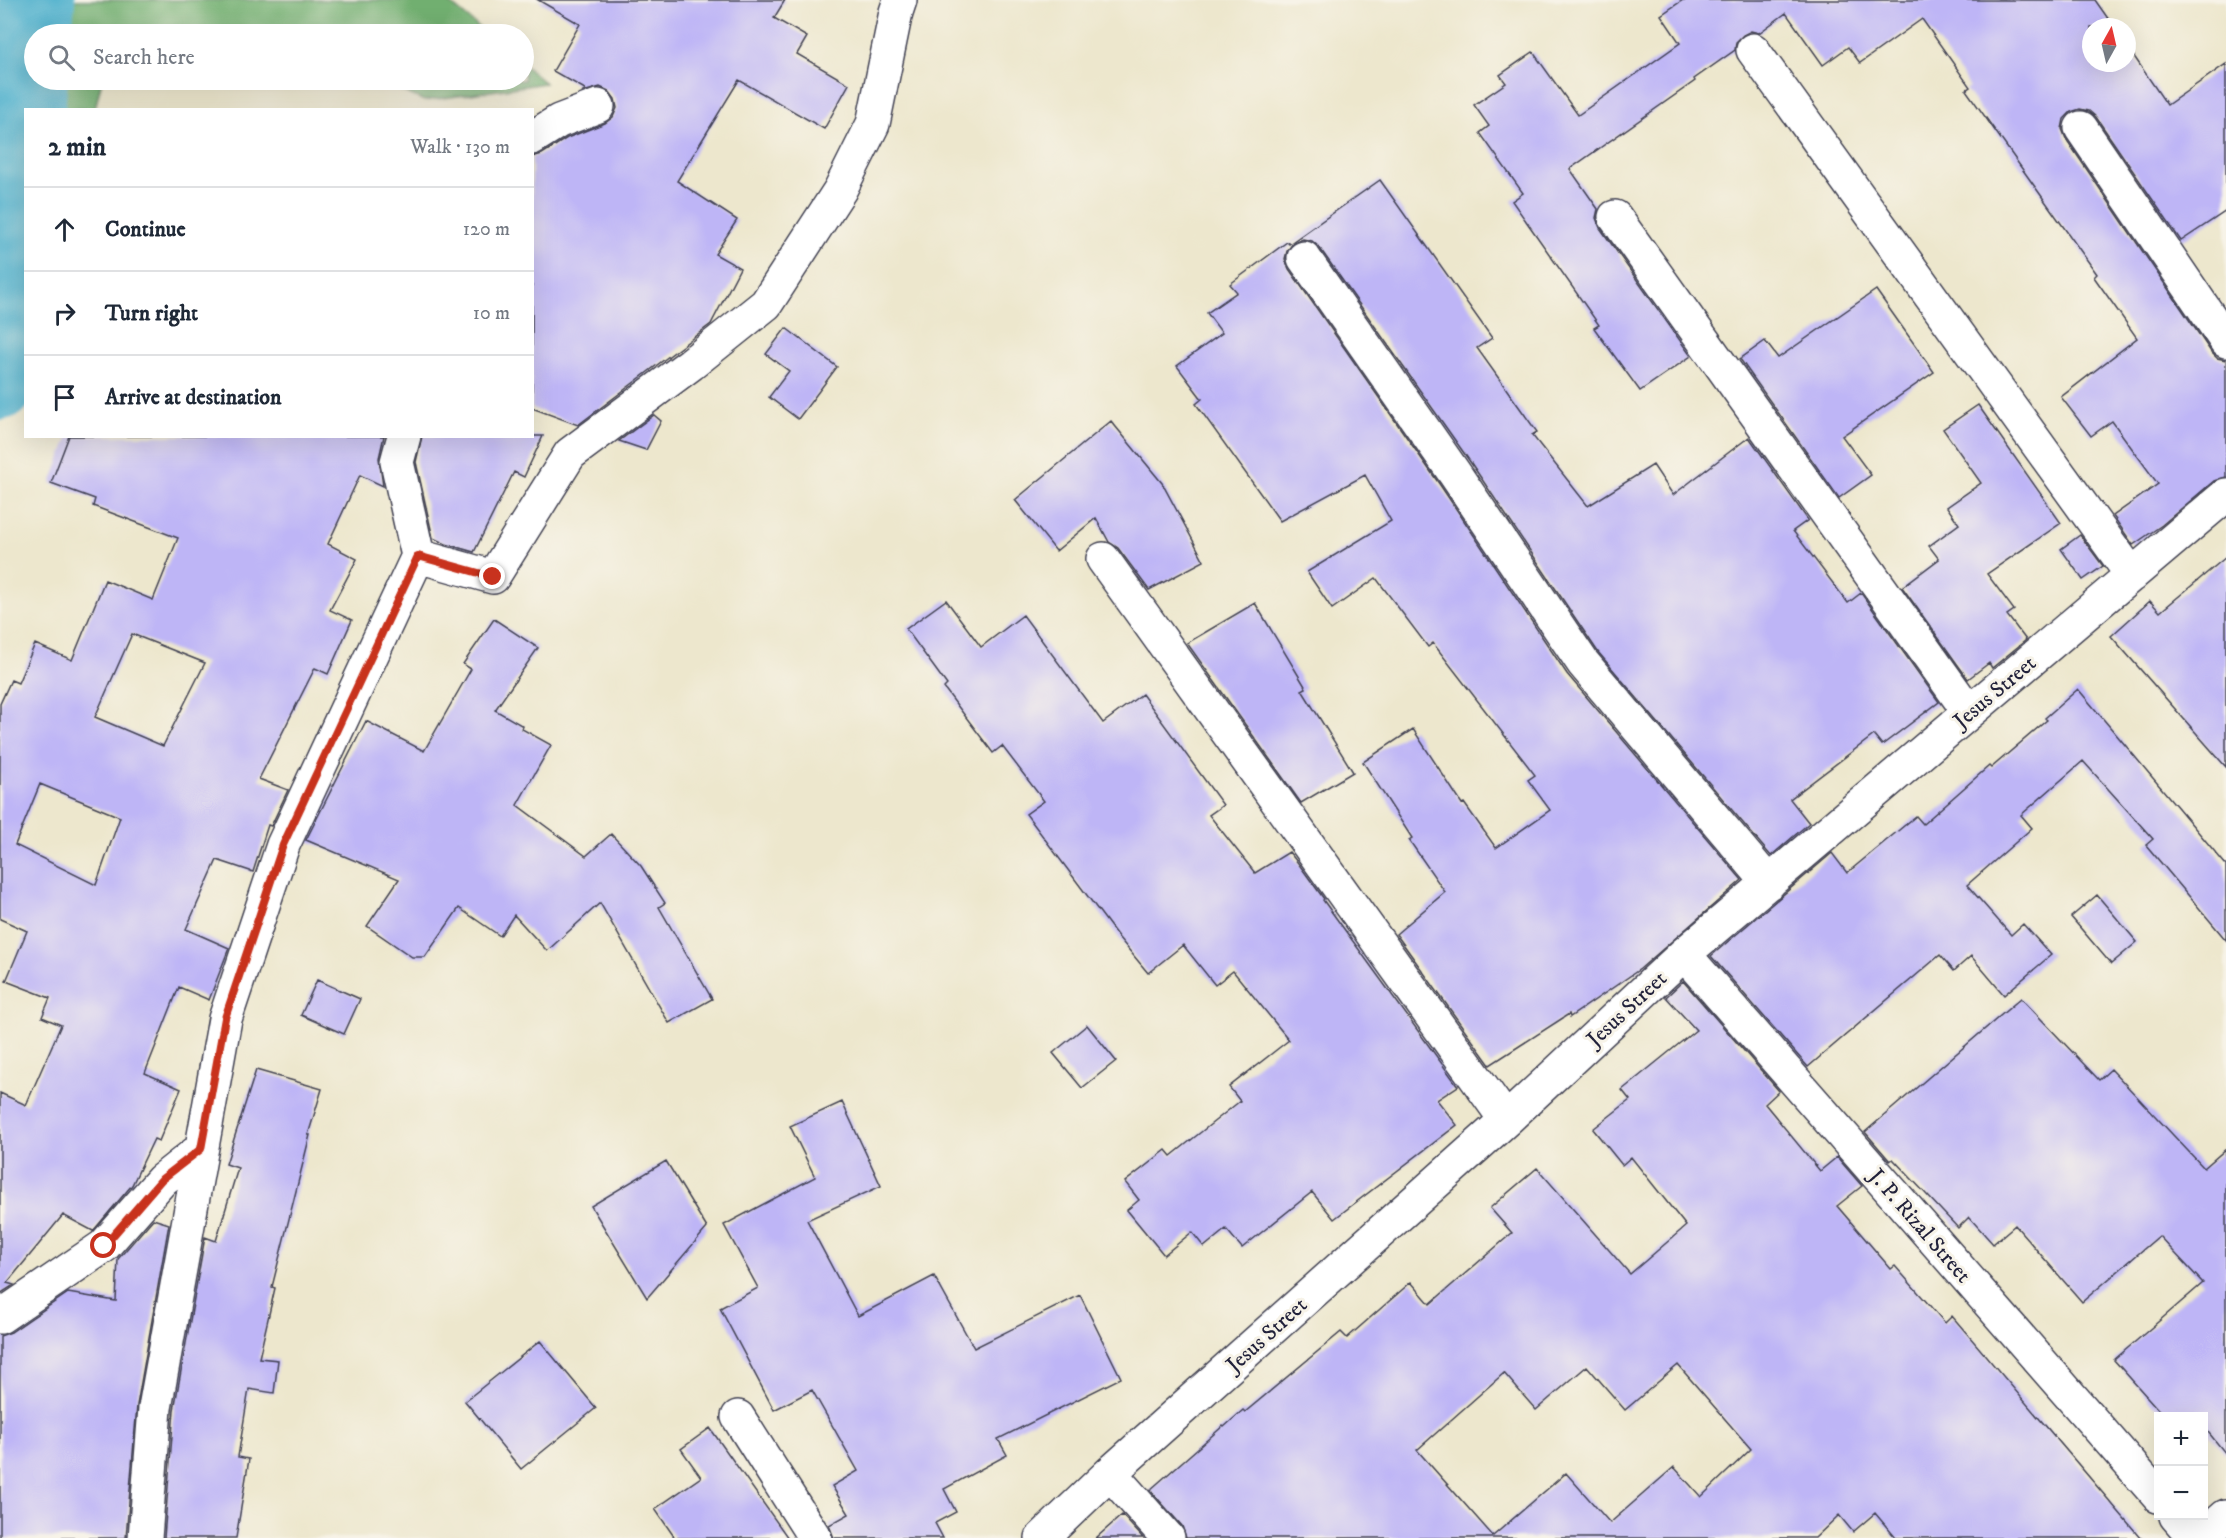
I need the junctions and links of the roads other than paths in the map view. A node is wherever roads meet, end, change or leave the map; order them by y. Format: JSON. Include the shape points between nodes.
{"nodes":[{"id":1,"x":900,"y":0,"type":"edge"},
{"id":2,"x":1753,"y":50,"type":"dead end"},
{"id":3,"x":598,"y":106,"type":"dead end"},
{"id":4,"x":2081,"y":128,"type":"dead end"},
{"id":5,"x":534,"y":137,"type":"edge"},
{"id":6,"x":1615,"y":217,"type":"dead end"},
{"id":7,"x":1304,"y":258,"type":"dead end"},
{"id":8,"x":2226,"y":341,"type":"edge"},
{"id":9,"x":403,"y":438,"type":"edge"},
{"id":10,"x":2226,"y":495,"type":"edge"},
{"id":11,"x":418,"y":556,"type":"junction"},
{"id":12,"x":1103,"y":559,"type":"dead end"},
{"id":13,"x":2132,"y":575,"type":"junction"},
{"id":14,"x":1968,"y":712,"type":"junction"},
{"id":15,"x":1769,"y":883,"type":"junction"},
{"id":16,"x":1684,"y":954,"type":"junction"},
{"id":17,"x":1506,"y":1120,"type":"junction"},
{"id":18,"x":201,"y":1149,"type":"junction"},
{"id":19,"x":0,"y":1317,"type":"edge"},
{"id":20,"x":738,"y":1417,"type":"dead end"},
{"id":21,"x":1110,"y":1473,"type":"junction"},
{"id":22,"x":2154,"y":1491,"type":"edge"},
{"id":23,"x":2226,"y":1516,"type":"edge"},
{"id":24,"x":2180,"y":1520,"type":"edge"},
{"id":25,"x":146,"y":1538,"type":"edge"},
{"id":26,"x":815,"y":1538,"type":"edge"},
{"id":27,"x":1042,"y":1538,"type":"edge"},
{"id":28,"x":1168,"y":1538,"type":"edge"},
{"id":29,"x":2195,"y":1538,"type":"edge"},
{"id":30,"x":2201,"y":1538,"type":"edge"}],
"edges":[{"from":1,"to":11,"type":"street","via":[[873,124],[840,190],[766,304],[570,454],[493,577]]},
{"from":2,"to":13,"type":"street"},
{"from":3,"to":5,"type":"street","via":[[559,121]]},
{"from":4,"to":8,"type":"street"},
{"from":6,"to":14,"type":"street"},
{"from":7,"to":15,"type":"street","via":[[1583,663]]},
{"from":9,"to":11,"type":"street","via":[[397,462]]},
{"from":10,"to":13,"type":"street","name":"Jesus Street"},
{"from":11,"to":18,"type":"street","via":[[283,845],[225,1018]]},
{"from":12,"to":17,"type":"street"},
{"from":13,"to":14,"type":"street","name":"Jesus Street"},
{"from":14,"to":15,"type":"street","name":"Jesus Street"},
{"from":15,"to":16,"type":"street","name":"Jesus Street"},
{"from":16,"to":17,"type":"street","name":"Jesus Street"},
{"from":16,"to":22,"type":"street","name":"J. P. Rizal Street"},
{"from":17,"to":21,"type":"street","name":"Jesus Street"},
{"from":18,"to":19,"type":"street","via":[[162,1179],[104,1246]]},
{"from":18,"to":25,"type":"street","via":[[155,1408]]},
{"from":20,"to":26,"type":"street"},
{"from":21,"to":27,"type":"street","name":"Jesus Street"},
{"from":21,"to":28,"type":"street"},
{"from":23,"to":30,"type":"street"},
{"from":24,"to":29,"type":"street"}]}
